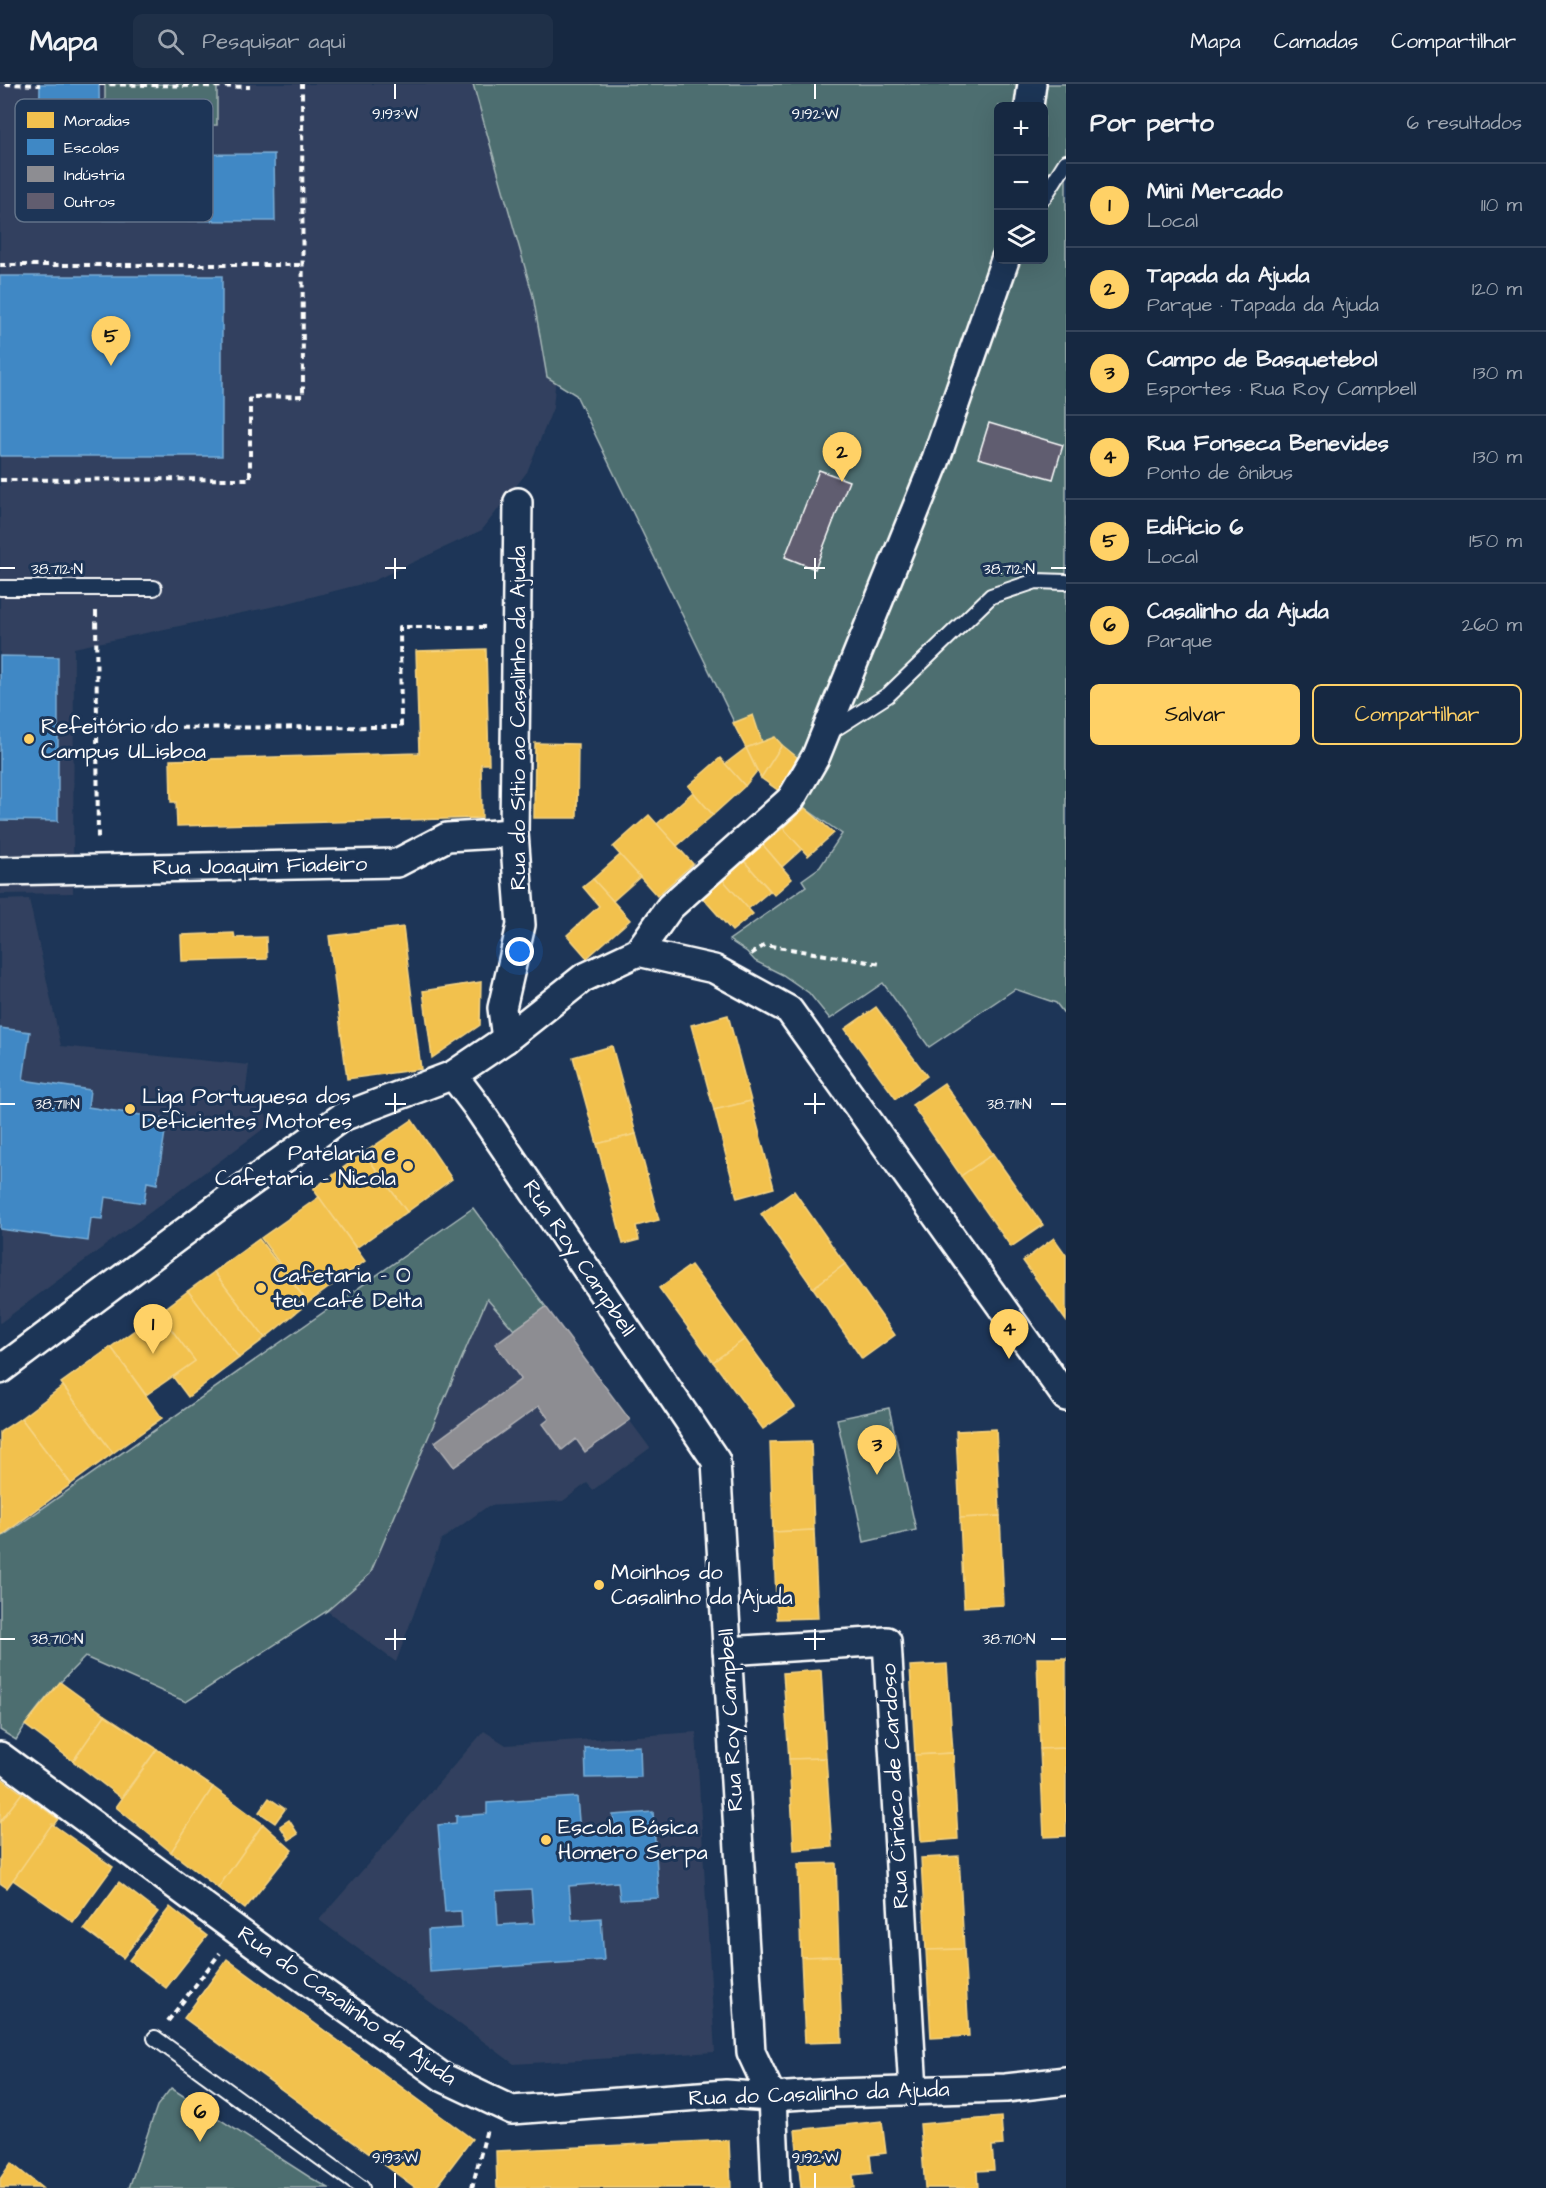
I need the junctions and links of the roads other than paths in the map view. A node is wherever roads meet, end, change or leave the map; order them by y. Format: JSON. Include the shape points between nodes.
{"nodes":[{"id":1,"x":1032,"y":84,"type":"edge"},
{"id":2,"x":1030,"y":102,"type":"edge"},
{"id":3,"x":1066,"y":162,"type":"edge"},
{"id":4,"x":1048,"y":191,"type":"edge"},
{"id":5,"x":1004,"y":264,"type":"edge"},
{"id":6,"x":518,"y":502,"type":"dead end"},
{"id":7,"x":1066,"y":582,"type":"edge"},
{"id":8,"x":0,"y":588,"type":"edge"},
{"id":9,"x":154,"y":588,"type":"dead end"},
{"id":10,"x":825,"y":735,"type":"junction"},
{"id":11,"x":514,"y":833,"type":"junction"},
{"id":12,"x":0,"y":871,"type":"edge"},
{"id":13,"x":638,"y":952,"type":"junction"},
{"id":14,"x":506,"y":1039,"type":"junction"},
{"id":15,"x":453,"y":1075,"type":"junction"},
{"id":16,"x":0,"y":1370,"type":"edge"},
{"id":17,"x":1066,"y":1397,"type":"edge"},
{"id":18,"x":727,"y":1652,"type":"junction"},
{"id":19,"x":0,"y":1756,"type":"edge"},
{"id":20,"x":155,"y":2038,"type":"road end"},
{"id":21,"x":1066,"y":2082,"type":"edge"},
{"id":22,"x":913,"y":2091,"type":"junction"},
{"id":23,"x":772,"y":2097,"type":"junction"},
{"id":24,"x":362,"y":2188,"type":"edge"},
{"id":25,"x":776,"y":2188,"type":"edge"}],
"edges":[{"from":1,"to":2,"type":"street"},
{"from":3,"to":4,"type":"lane"},
{"from":5,"to":10,"type":"street","via":[[935,462]]},
{"from":6,"to":11,"type":"street","name":"Rua do Sítio ao Casalinho da Ajuda"},
{"from":7,"to":10,"type":"lane","via":[[1036,581],[991,596],[888,695]]},
{"from":8,"to":9,"type":"lane"},
{"from":10,"to":13,"type":"street","via":[[791,799],[670,907]]},
{"from":11,"to":12,"type":"street","name":"Rua Joaquim Fiadeiro","via":[[447,837],[397,863]]},
{"from":11,"to":14,"type":"street","name":"Rua do Sítio ao Casalinho da Ajuda","via":[[521,926],[502,1008]]},
{"from":13,"to":14,"type":"street","via":[[583,978]]},
{"from":13,"to":17,"type":"street","via":[[714,969],[789,1010]]},
{"from":14,"to":15,"type":"street"},
{"from":15,"to":16,"type":"street","via":[[342,1117]]},
{"from":15,"to":18,"type":"street","name":"Rua Roy Campbell","via":[[716,1461]]},
{"from":18,"to":22,"type":"street","name":"Rua Ciríaco de Cardoso","via":[[887,1641]]},
{"from":18,"to":23,"type":"street","name":"Rua Roy Campbell","via":[[750,2052]]},
{"from":19,"to":23,"type":"street","name":"Rua do Casalinho da Ajuda","via":[[444,2078],[512,2110],[726,2094]]},
{"from":20,"to":24,"type":"lane"},
{"from":21,"to":22,"type":"street","name":"Rua do Casalinho da Ajuda"},
{"from":22,"to":23,"type":"street","name":"Rua do Casalinho da Ajuda"},
{"from":23,"to":25,"type":"street","name":"Rua Roy Campbell"}]}
